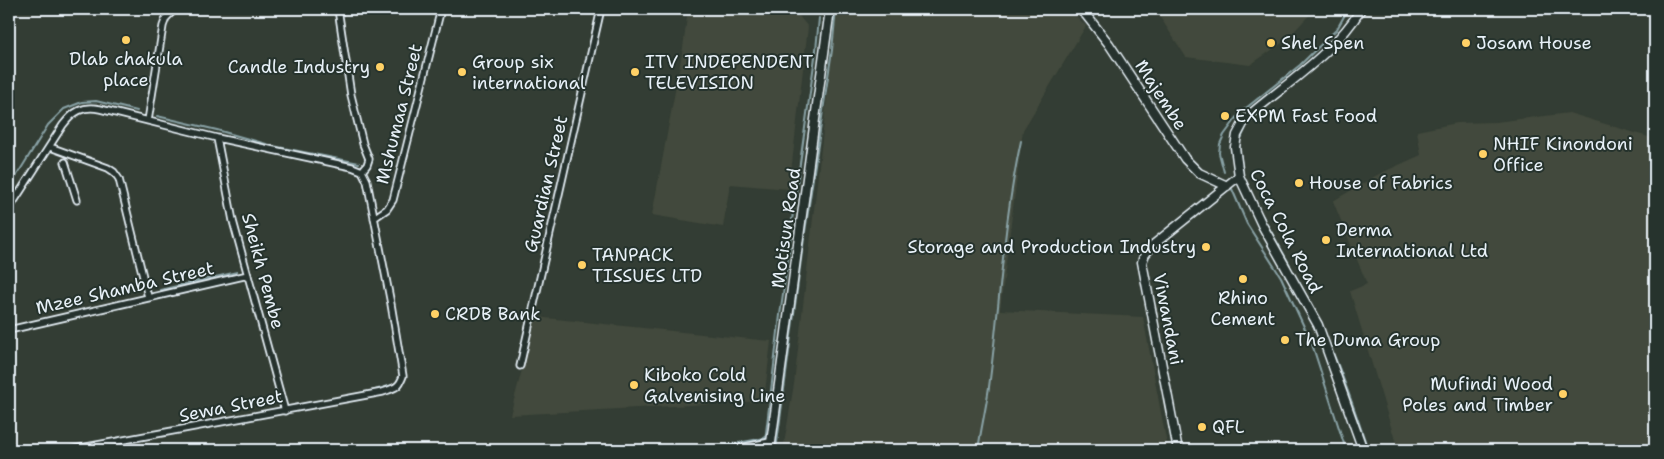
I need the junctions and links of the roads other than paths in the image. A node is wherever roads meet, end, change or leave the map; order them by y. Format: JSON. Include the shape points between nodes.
{"nodes":[{"id":1,"x":175,"y":9,"type":"edge"},
{"id":2,"x":338,"y":9,"type":"edge"},
{"id":3,"x":441,"y":9,"type":"edge"},
{"id":4,"x":601,"y":9,"type":"edge"},
{"id":5,"x":811,"y":9,"type":"edge"},
{"id":6,"x":830,"y":9,"type":"edge"},
{"id":7,"x":1079,"y":9,"type":"edge"},
{"id":8,"x":1361,"y":9,"type":"edge"},
{"id":9,"x":148,"y":121,"type":"junction"},
{"id":10,"x":217,"y":138,"type":"junction"},
{"id":11,"x":50,"y":147,"type":"junction"},
{"id":12,"x":65,"y":162,"type":"dead end"},
{"id":13,"x":362,"y":172,"type":"junction"},
{"id":14,"x":1239,"y":176,"type":"junction"},
{"id":15,"x":1227,"y":186,"type":"junction"},
{"id":16,"x":77,"y":200,"type":"dead end"},
{"id":17,"x":9,"y":209,"type":"edge"},
{"id":18,"x":374,"y":218,"type":"junction"},
{"id":19,"x":248,"y":275,"type":"junction"},
{"id":20,"x":148,"y":297,"type":"junction"},
{"id":21,"x":9,"y":330,"type":"edge"},
{"id":22,"x":520,"y":366,"type":"dead end"},
{"id":23,"x":284,"y":411,"type":"junction"},
{"id":24,"x":770,"y":446,"type":"edge"},
{"id":25,"x":70,"y":450,"type":"edge"},
{"id":26,"x":730,"y":450,"type":"edge"},
{"id":27,"x":1178,"y":450,"type":"edge"},
{"id":28,"x":1363,"y":450,"type":"edge"}],
"edges":[{"from":1,"to":9,"type":"street","via":[[163,26]]},
{"from":2,"to":13,"type":"street","via":[[351,94],[369,159]]},
{"from":3,"to":18,"type":"street","name":"Mshumaa Street","via":[[393,200]]},
{"from":4,"to":22,"type":"street","name":"Guardian Street"},
{"from":5,"to":6,"type":"street"},
{"from":6,"to":24,"type":"street","name":"Motisun Road"},
{"from":7,"to":15,"type":"street","name":"Majembe","via":[[1109,44],[1185,159],[1198,173]]},
{"from":8,"to":14,"type":"street","name":"Coca Cola Road","via":[[1319,57],[1244,122],[1235,147]]},
{"from":9,"to":10,"type":"street"},
{"from":9,"to":11,"type":"street","via":[[94,108],[81,109],[68,118]]},
{"from":10,"to":13,"type":"street","via":[[342,164]]},
{"from":10,"to":19,"type":"street","name":"Sheikh Pembe","via":[[233,222]]},
{"from":11,"to":17,"type":"street"},
{"from":11,"to":20,"type":"street","via":[[108,168],[119,179]]},
{"from":12,"to":16,"type":"street"},
{"from":13,"to":18,"type":"street","via":[[367,181]]},
{"from":14,"to":15,"type":"street","name":"Viwandani"},
{"from":14,"to":28,"type":"street","name":"Coca Cola Road","via":[[1262,225],[1318,324]]},
{"from":15,"to":27,"type":"street","name":"Viwandani","via":[[1153,245],[1142,262]]},
{"from":18,"to":23,"type":"street","name":"Sewa Street","via":[[403,376],[401,383],[383,392]]},
{"from":19,"to":20,"type":"street","name":"Mzee Shamba Street"},
{"from":19,"to":23,"type":"street","name":"Sheikh Pembe"},
{"from":20,"to":21,"type":"street","name":"Mzee Shamba Street"},
{"from":23,"to":25,"type":"street","name":"Sewa Street"},
{"from":24,"to":26,"type":"street"}]}
